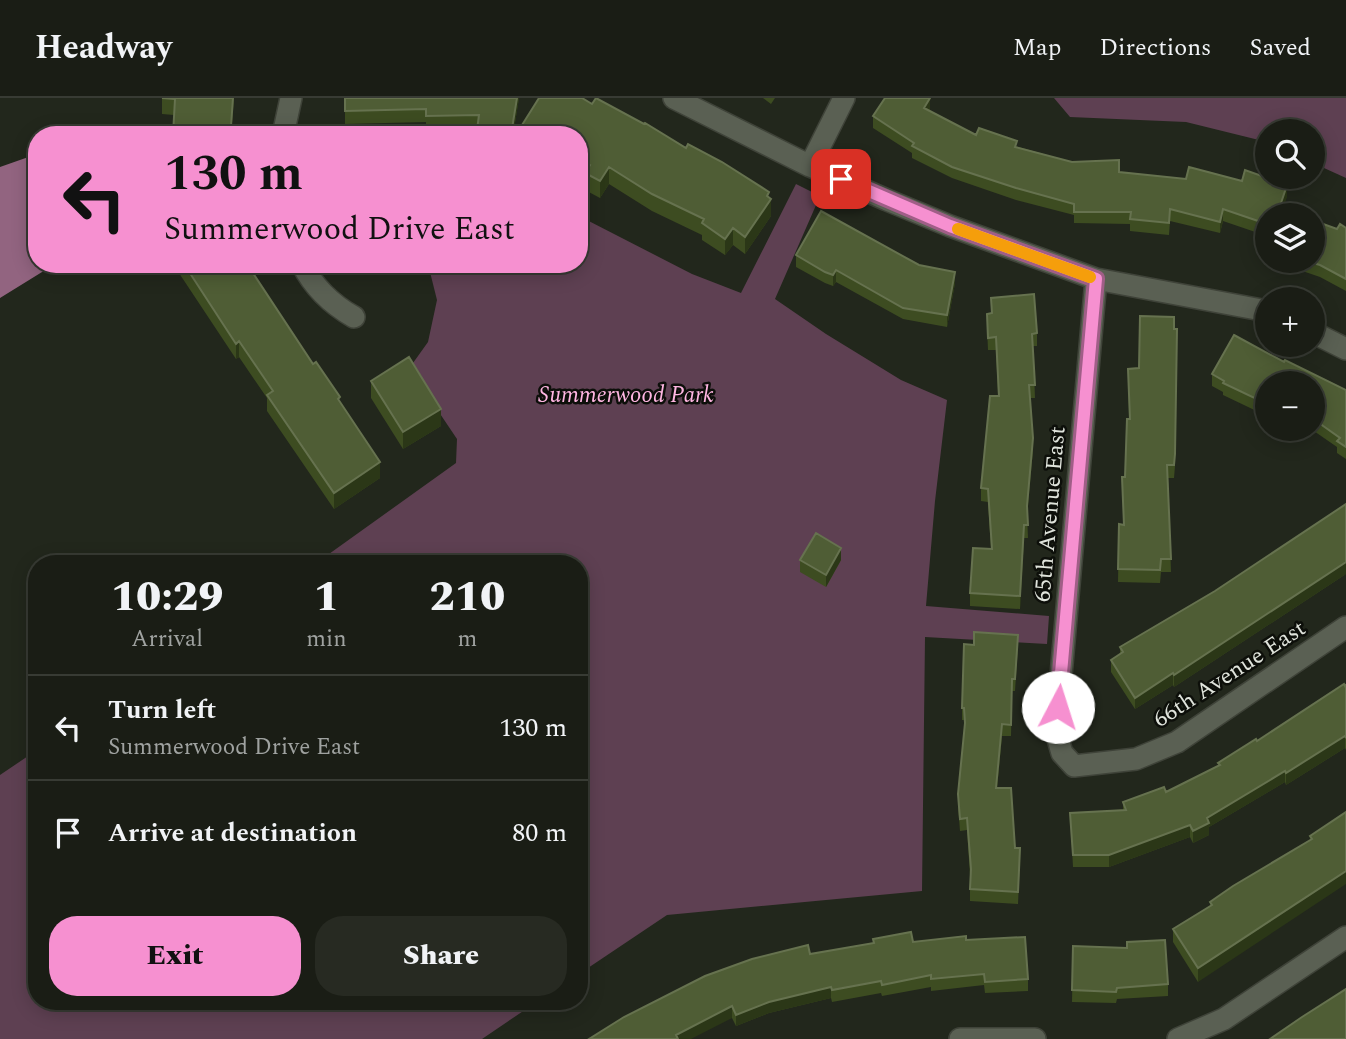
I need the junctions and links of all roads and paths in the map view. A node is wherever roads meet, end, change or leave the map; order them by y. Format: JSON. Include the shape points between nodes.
{"nodes":[{"id":1,"x":291,"y":98,"type":"edge"},
{"id":2,"x":674,"y":98,"type":"edge"},
{"id":3,"x":844,"y":98,"type":"edge"},
{"id":4,"x":285,"y":126,"type":"edge"},
{"id":5,"x":810,"y":166,"type":"junction"},
{"id":6,"x":306,"y":273,"type":"edge"},
{"id":7,"x":1096,"y":279,"type":"junction"},
{"id":8,"x":1255,"y":309,"type":"edge"},
{"id":9,"x":354,"y":317,"type":"dead end"},
{"id":10,"x":1325,"y":338,"type":"edge"},
{"id":11,"x":1346,"y":349,"type":"edge"},
{"id":12,"x":1346,"y":627,"type":"edge"},
{"id":13,"x":1062,"y":753,"type":"joint"},
{"id":14,"x":1346,"y":937,"type":"edge"},
{"id":15,"x":960,"y":1039,"type":"edge"},
{"id":16,"x":1035,"y":1039,"type":"edge"},
{"id":17,"x":1178,"y":1039,"type":"edge"}],
"edges":[{"from":1,"to":4,"type":"street"},
{"from":2,"to":5,"type":"street"},
{"from":3,"to":5,"type":"street"},
{"from":5,"to":7,"type":"street","via":[[950,226]]},
{"from":6,"to":9,"type":"street","via":[[331,304]]},
{"from":7,"to":8,"type":"street"},
{"from":7,"to":13,"type":"street","name":"65th Avenue East","via":[[1056,732]]},
{"from":10,"to":11,"type":"street"},
{"from":12,"to":13,"type":"street","name":"66th Avenue East","via":[[1177,742],[1136,759],[1074,766]]},
{"from":14,"to":17,"type":"street","via":[[1224,1019]]},
{"from":15,"to":16,"type":"street"}]}
